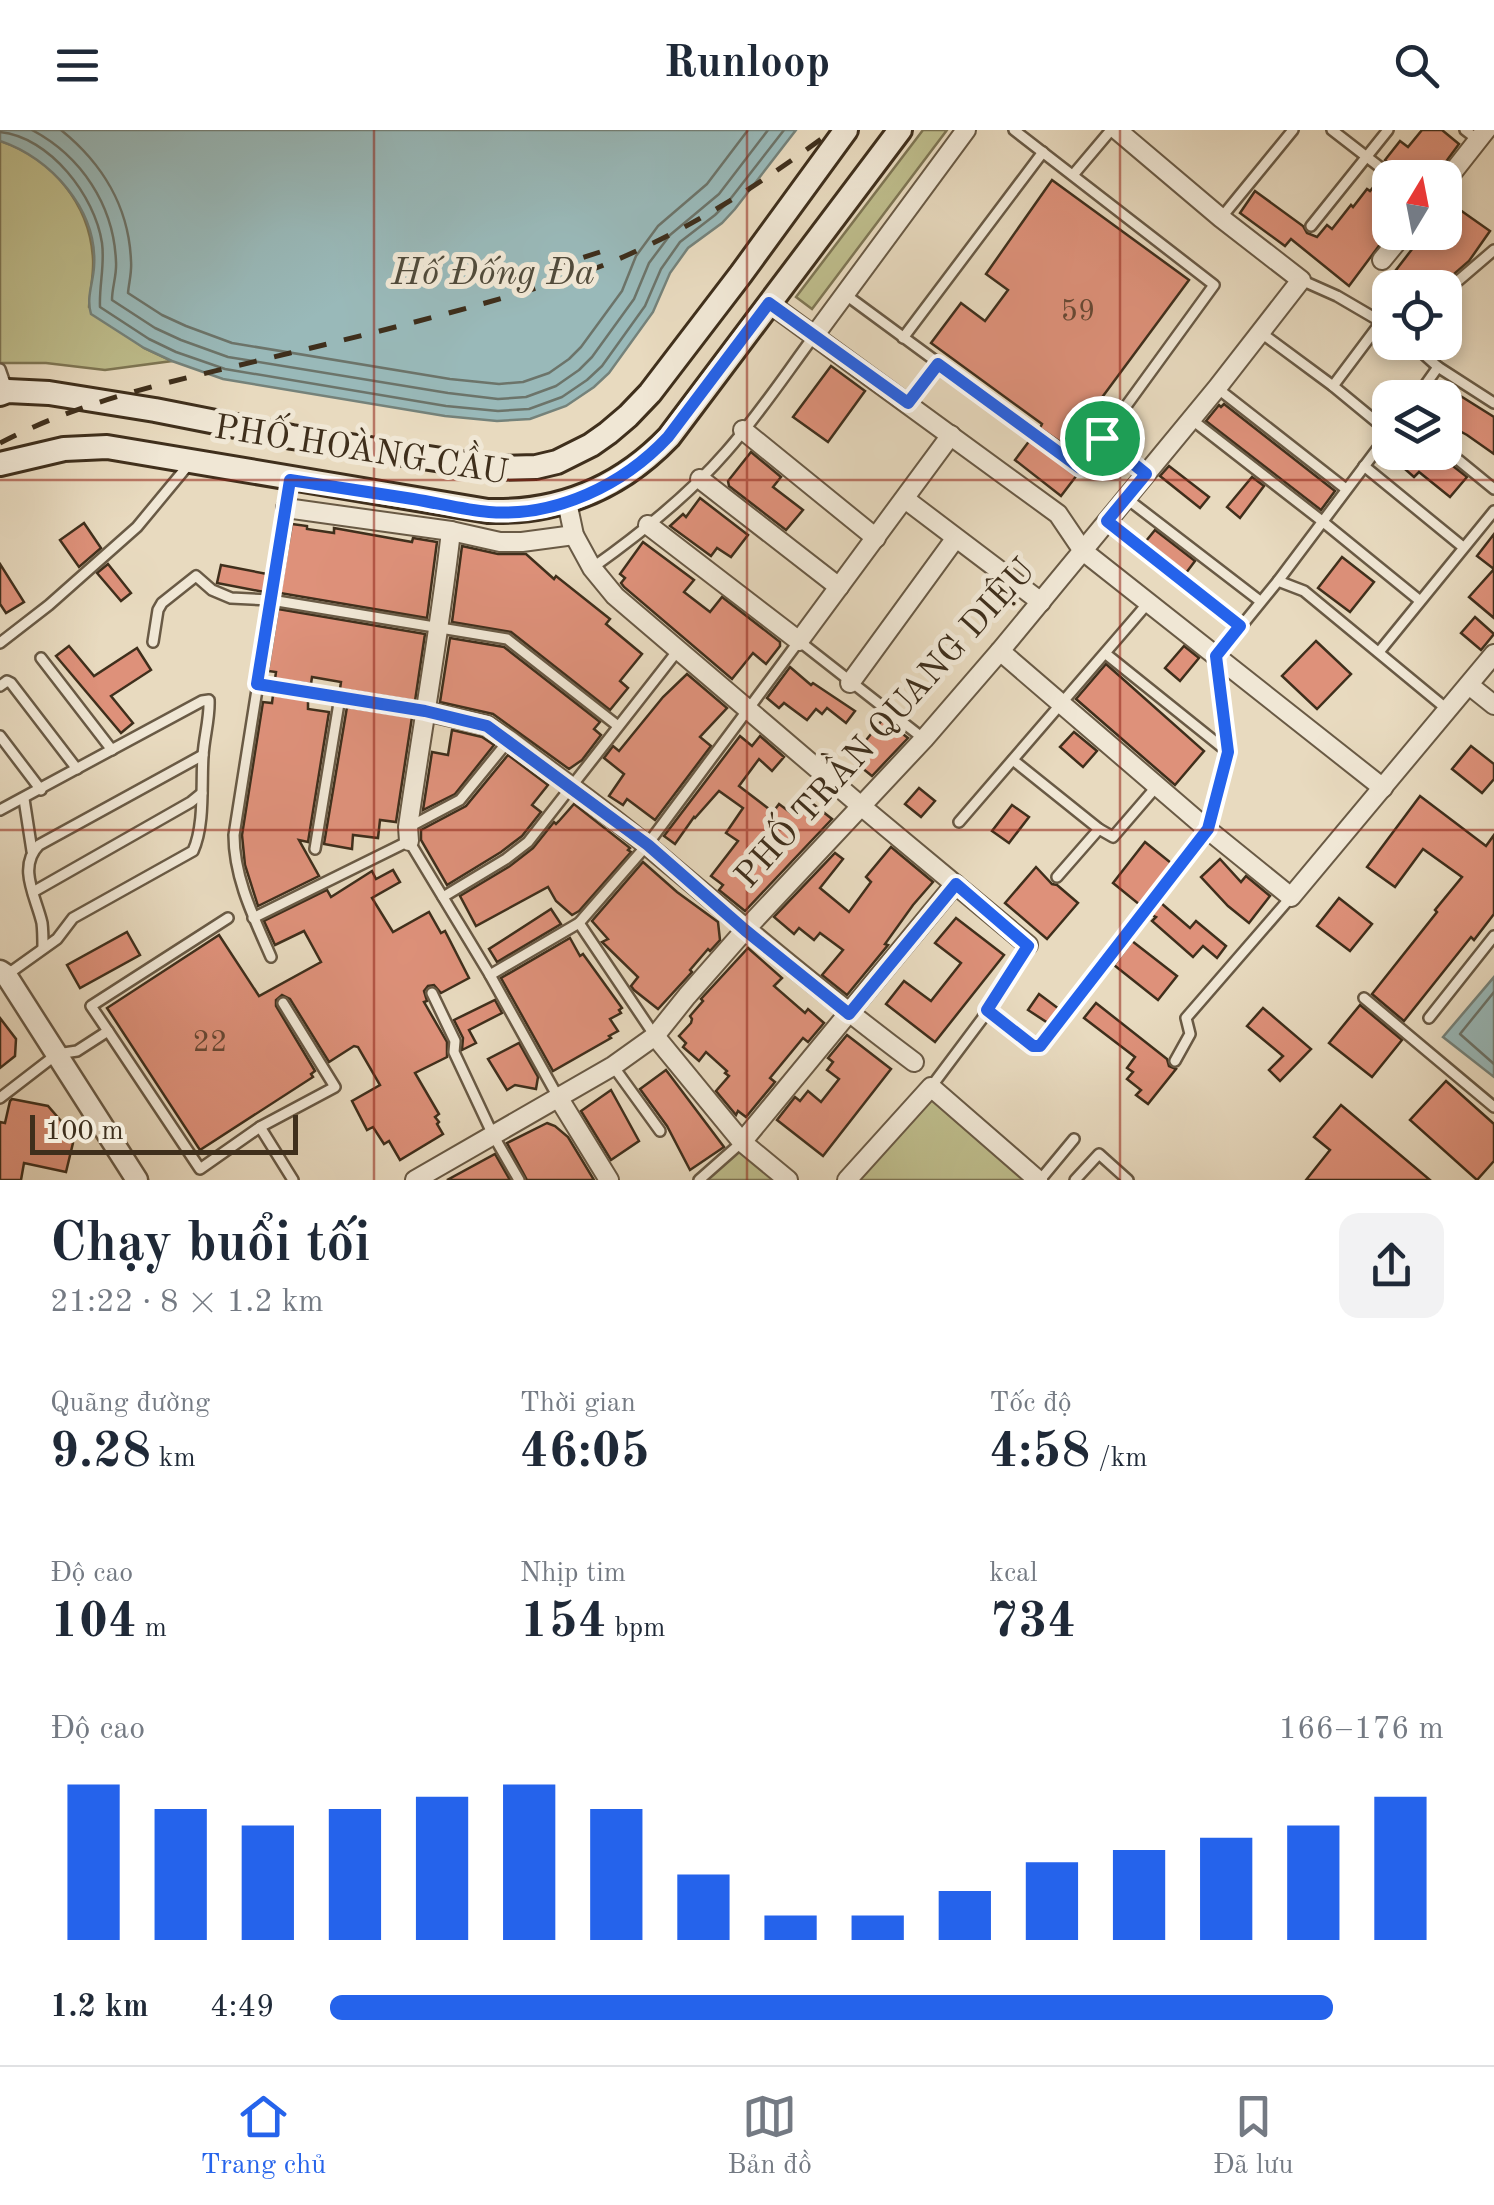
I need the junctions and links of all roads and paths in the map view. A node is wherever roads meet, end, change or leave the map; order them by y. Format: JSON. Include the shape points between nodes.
{"nodes":[{"id":1,"x":846,"y":130,"type":"edge"},
{"id":2,"x":900,"y":130,"type":"edge"},
{"id":3,"x":966,"y":130,"type":"edge"},
{"id":4,"x":1014,"y":130,"type":"edge"},
{"id":5,"x":1114,"y":130,"type":"edge"},
{"id":6,"x":1293,"y":130,"type":"edge"},
{"id":7,"x":1332,"y":130,"type":"edge"},
{"id":8,"x":1388,"y":130,"type":"edge"},
{"id":9,"x":1476,"y":133,"type":"edge"},
{"id":10,"x":1043,"y":152,"type":"junction"},
{"id":11,"x":1367,"y":156,"type":"junction"},
{"id":12,"x":1372,"y":160,"type":"edge"},
{"id":13,"x":1459,"y":160,"type":"edge"},
{"id":14,"x":1073,"y":176,"type":"junction"},
{"id":15,"x":1222,"y":218,"type":"junction"},
{"id":16,"x":1312,"y":226,"type":"dead end"},
{"id":17,"x":1390,"y":250,"type":"edge"},
{"id":18,"x":1494,"y":250,"type":"edge"},
{"id":19,"x":1382,"y":260,"type":"dead end"},
{"id":20,"x":1462,"y":277,"type":"edge"},
{"id":21,"x":1300,"y":280,"type":"junction"},
{"id":22,"x":844,"y":294,"type":"junction"},
{"id":23,"x":769,"y":303,"type":"junction"},
{"id":24,"x":1372,"y":316,"type":"edge"},
{"id":25,"x":1260,"y":332,"type":"junction"},
{"id":26,"x":814,"y":336,"type":"junction"},
{"id":27,"x":904,"y":338,"type":"junction"},
{"id":28,"x":1372,"y":339,"type":"edge"},
{"id":29,"x":1430,"y":360,"type":"edge"},
{"id":30,"x":938,"y":364,"type":"junction"},
{"id":31,"x":1438,"y":367,"type":"junction"},
{"id":32,"x":1429,"y":380,"type":"edge"},
{"id":33,"x":3,"y":385,"type":"edge"},
{"id":34,"x":1332,"y":386,"type":"junction"},
{"id":35,"x":1216,"y":388,"type":"junction"},
{"id":36,"x":908,"y":403,"type":"junction"},
{"id":37,"x":1494,"y":403,"type":"edge"},
{"id":38,"x":1372,"y":418,"type":"edge"},
{"id":39,"x":1191,"y":419,"type":"junction"},
{"id":40,"x":743,"y":430,"type":"junction"},
{"id":41,"x":951,"y":435,"type":"junction"},
{"id":42,"x":1102,"y":438,"type":"junction"},
{"id":43,"x":1372,"y":456,"type":"edge"},
{"id":44,"x":192,"y":460,"type":"junction"},
{"id":45,"x":557,"y":462,"type":"junction"},
{"id":46,"x":0,"y":464,"type":"edge"},
{"id":47,"x":1462,"y":464,"type":"edge"},
{"id":48,"x":1364,"y":466,"type":"junction"},
{"id":49,"x":1146,"y":474,"type":"junction"},
{"id":50,"x":700,"y":479,"type":"junction"},
{"id":51,"x":290,"y":480,"type":"junction"},
{"id":52,"x":1346,"y":489,"type":"junction"},
{"id":53,"x":1494,"y":489,"type":"edge"},
{"id":54,"x":1126,"y":498,"type":"junction"},
{"id":55,"x":904,"y":499,"type":"junction"},
{"id":56,"x":566,"y":502,"type":"junction"},
{"id":57,"x":286,"y":508,"type":"junction"},
{"id":58,"x":1494,"y":510,"type":"edge"},
{"id":59,"x":1107,"y":521,"type":"junction"},
{"id":60,"x":1322,"y":522,"type":"junction"},
{"id":61,"x":648,"y":525,"type":"junction"},
{"id":62,"x":452,"y":532,"type":"junction"},
{"id":63,"x":574,"y":535,"type":"junction"},
{"id":64,"x":876,"y":538,"type":"junction"},
{"id":65,"x":955,"y":539,"type":"junction"},
{"id":66,"x":1464,"y":547,"type":"junction"},
{"id":67,"x":1083,"y":551,"type":"junction"},
{"id":68,"x":592,"y":568,"type":"junction"},
{"id":69,"x":1278,"y":581,"type":"junction"},
{"id":70,"x":839,"y":587,"type":"junction"},
{"id":71,"x":271,"y":600,"type":"junction"},
{"id":72,"x":1418,"y":600,"type":"junction"},
{"id":73,"x":1260,"y":601,"type":"junction"},
{"id":74,"x":1041,"y":602,"type":"junction"},
{"id":75,"x":1148,"y":604,"type":"junction"},
{"id":76,"x":1240,"y":626,"type":"junction"},
{"id":77,"x":440,"y":628,"type":"junction"},
{"id":78,"x":799,"y":641,"type":"junction"},
{"id":79,"x":0,"y":642,"type":"edge"},
{"id":80,"x":153,"y":642,"type":"dead end"},
{"id":81,"x":679,"y":650,"type":"junction"},
{"id":82,"x":1000,"y":652,"type":"junction"},
{"id":83,"x":1378,"y":652,"type":"junction"},
{"id":84,"x":1106,"y":654,"type":"junction"},
{"id":85,"x":1494,"y":654,"type":"edge"},
{"id":86,"x":1216,"y":656,"type":"junction"},
{"id":87,"x":41,"y":658,"type":"dead end"},
{"id":88,"x":850,"y":682,"type":"junction"},
{"id":89,"x":257,"y":684,"type":"junction"},
{"id":90,"x":1469,"y":684,"type":"junction"},
{"id":91,"x":0,"y":686,"type":"edge"},
{"id":92,"x":340,"y":697,"type":"junction"},
{"id":93,"x":1062,"y":704,"type":"junction"},
{"id":94,"x":1494,"y":705,"type":"edge"},
{"id":95,"x":748,"y":709,"type":"junction"},
{"id":96,"x":1448,"y":710,"type":"junction"},
{"id":97,"x":425,"y":711,"type":"junction"},
{"id":98,"x":618,"y":726,"type":"junction"},
{"id":99,"x":0,"y":736,"type":"edge"},
{"id":100,"x":924,"y":739,"type":"junction"},
{"id":101,"x":509,"y":740,"type":"junction"},
{"id":102,"x":112,"y":750,"type":"junction"},
{"id":103,"x":1228,"y":752,"type":"junction"},
{"id":104,"x":203,"y":754,"type":"junction"},
{"id":105,"x":1014,"y":760,"type":"junction"},
{"id":106,"x":78,"y":770,"type":"junction"},
{"id":107,"x":1157,"y":786,"type":"junction"},
{"id":108,"x":570,"y":787,"type":"junction"},
{"id":109,"x":1383,"y":788,"type":"junction"},
{"id":110,"x":41,"y":790,"type":"junction"},
{"id":111,"x":202,"y":793,"type":"junction"},
{"id":112,"x":24,"y":799,"type":"junction"},
{"id":113,"x":2,"y":806,"type":"edge"},
{"id":114,"x":861,"y":806,"type":"junction"},
{"id":115,"x":959,"y":822,"type":"dead end"},
{"id":116,"x":1098,"y":829,"type":"junction"},
{"id":117,"x":1208,"y":829,"type":"junction"},
{"id":118,"x":409,"y":834,"type":"junction"},
{"id":119,"x":648,"y":845,"type":"junction"},
{"id":120,"x":315,"y":849,"type":"dead end"},
{"id":121,"x":32,"y":851,"type":"junction"},
{"id":122,"x":1057,"y":877,"type":"dead end"},
{"id":123,"x":956,"y":884,"type":"junction"},
{"id":124,"x":33,"y":892,"type":"junction"},
{"id":125,"x":443,"y":897,"type":"junction"},
{"id":126,"x":1291,"y":897,"type":"junction"},
{"id":127,"x":228,"y":918,"type":"dead end"},
{"id":128,"x":253,"y":918,"type":"junction"},
{"id":129,"x":579,"y":922,"type":"junction"},
{"id":130,"x":745,"y":930,"type":"junction"},
{"id":131,"x":1494,"y":936,"type":"edge"},
{"id":132,"x":1028,"y":946,"type":"joint"},
{"id":133,"x":43,"y":948,"type":"junction"},
{"id":134,"x":270,"y":958,"type":"dead end"},
{"id":135,"x":3,"y":973,"type":"edge"},
{"id":136,"x":490,"y":975,"type":"junction"},
{"id":137,"x":432,"y":993,"type":"dead end"},
{"id":138,"x":1364,"y":998,"type":"dead end"},
{"id":139,"x":283,"y":1003,"type":"dead end"},
{"id":140,"x":987,"y":1010,"type":"junction"},
{"id":141,"x":849,"y":1014,"type":"junction"},
{"id":142,"x":1429,"y":1018,"type":"dead end"},
{"id":143,"x":108,"y":1032,"type":"junction"},
{"id":144,"x":656,"y":1036,"type":"junction"},
{"id":145,"x":58,"y":1054,"type":"junction"},
{"id":146,"x":1175,"y":1060,"type":"dead end"},
{"id":147,"x":914,"y":1062,"type":"dead end"},
{"id":148,"x":613,"y":1066,"type":"junction"},
{"id":149,"x":931,"y":1087,"type":"junction"},
{"id":150,"x":558,"y":1097,"type":"junction"},
{"id":151,"x":0,"y":1098,"type":"edge"},
{"id":152,"x":1494,"y":1107,"type":"edge"},
{"id":153,"x":260,"y":1127,"type":"junction"},
{"id":154,"x":660,"y":1131,"type":"dead end"},
{"id":155,"x":493,"y":1135,"type":"junction"},
{"id":156,"x":1074,"y":1139,"type":"dead end"},
{"id":157,"x":742,"y":1142,"type":"junction"},
{"id":158,"x":422,"y":1178,"type":"edge"},
{"id":159,"x":137,"y":1180,"type":"edge"},
{"id":160,"x":293,"y":1180,"type":"edge"},
{"id":161,"x":519,"y":1180,"type":"edge"},
{"id":162,"x":609,"y":1180,"type":"edge"},
{"id":163,"x":700,"y":1180,"type":"edge"},
{"id":164,"x":788,"y":1180,"type":"edge"},
{"id":165,"x":847,"y":1180,"type":"edge"},
{"id":166,"x":1039,"y":1180,"type":"edge"},
{"id":167,"x":1075,"y":1180,"type":"edge"},
{"id":168,"x":1128,"y":1180,"type":"edge"}],
"edges":[{"from":1,"to":45,"type":"main road","name":"PHỐ HOÀNG CẦU","via":[[650,392],[591,446]]},
{"from":2,"to":23,"type":"main road","name":"PHỐ HOÀNG CẦU"},
{"from":3,"to":22,"type":"street"},
{"from":4,"to":10,"type":"lane"},
{"from":5,"to":14,"type":"lane"},
{"from":5,"to":15,"type":"street"},
{"from":6,"to":15,"type":"lane"},
{"from":7,"to":11,"type":"lane"},
{"from":8,"to":11,"type":"lane"},
{"from":9,"to":13,"type":"street"},
{"from":10,"to":14,"type":"lane"},
{"from":10,"to":27,"type":"lane"},
{"from":11,"to":12,"type":"lane"},
{"from":11,"to":16,"type":"lane"},
{"from":14,"to":42,"type":"lane","via":[[1214,285]]},
{"from":15,"to":21,"type":"street"},
{"from":17,"to":19,"type":"street"},
{"from":18,"to":20,"type":"lane"},
{"from":21,"to":24,"type":"lane"},
{"from":21,"to":25,"type":"street","name":"PHỐ TRẦN QUANG DIỆU"},
{"from":22,"to":26,"type":"street"},
{"from":22,"to":27,"type":"lane"},
{"from":23,"to":26,"type":"street"},
{"from":23,"to":56,"type":"main road","name":"PHỐ HOÀNG CẦU","via":[[650,456],[606,486]]},
{"from":25,"to":34,"type":"lane"},
{"from":25,"to":35,"type":"street","name":"PHỐ TRẦN QUANG DIỆU"},
{"from":26,"to":36,"type":"street"},
{"from":26,"to":40,"type":"lane"},
{"from":27,"to":30,"type":"lane"},
{"from":28,"to":34,"type":"lane"},
{"from":29,"to":31,"type":"lane"},
{"from":30,"to":36,"type":"lane"},
{"from":30,"to":42,"type":"lane","via":[[1080,468]]},
{"from":31,"to":32,"type":"lane"},
{"from":31,"to":37,"type":"lane"},
{"from":33,"to":45,"type":"main road","name":"PHỐ HOÀNG CẦU","via":[[494,468]]},
{"from":34,"to":38,"type":"lane"},
{"from":35,"to":39,"type":"street","name":"PHỐ TRẦN QUANG DIỆU"},
{"from":35,"to":52,"type":"lane"},
{"from":36,"to":41,"type":"street"},
{"from":39,"to":49,"type":"street","name":"PHỐ TRẦN QUANG DIỆU"},
{"from":39,"to":60,"type":"lane"},
{"from":40,"to":50,"type":"lane"},
{"from":40,"to":64,"type":"street"},
{"from":41,"to":55,"type":"street"},
{"from":41,"to":67,"type":"street","via":[[1058,514]]},
{"from":42,"to":49,"type":"lane"},
{"from":43,"to":48,"type":"lane"},
{"from":44,"to":46,"type":"main road","name":"PHỐ HOÀNG CẦU","via":[[107,447]]},
{"from":44,"to":51,"type":"main road","name":"PHỐ HOÀNG CẦU"},
{"from":44,"to":79,"type":"lane","via":[[137,527]]},
{"from":45,"to":56,"type":"main road"},
{"from":47,"to":53,"type":"lane"},
{"from":48,"to":52,"type":"lane"},
{"from":48,"to":66,"type":"lane"},
{"from":49,"to":54,"type":"street","name":"PHỐ TRẦN QUANG DIỆU"},
{"from":50,"to":61,"type":"lane"},
{"from":50,"to":70,"type":"street"},
{"from":51,"to":56,"type":"main road","name":"PHỐ HOÀNG CẦU","via":[[488,512]]},
{"from":51,"to":57,"type":"lane"},
{"from":52,"to":60,"type":"lane"},
{"from":54,"to":59,"type":"street","name":"PHỐ TRẦN QUANG DIỆU"},
{"from":54,"to":73,"type":"lane"},
{"from":55,"to":64,"type":"street"},
{"from":55,"to":65,"type":"street"},
{"from":56,"to":63,"type":"street"},
{"from":57,"to":62,"type":"street","name":"PHỐ HOÀNG CẦU"},
{"from":57,"to":71,"type":"lane"},
{"from":58,"to":66,"type":"lane"},
{"from":59,"to":67,"type":"street","name":"PHỐ TRẦN QUANG DIỆU"},
{"from":59,"to":76,"type":"lane"},
{"from":60,"to":69,"type":"lane"},
{"from":60,"to":72,"type":"lane"},
{"from":61,"to":68,"type":"lane"},
{"from":61,"to":78,"type":"street"},
{"from":62,"to":63,"type":"street","name":"PHỐ HOÀNG CẦU","via":[[500,542]]},
{"from":62,"to":77,"type":"street"},
{"from":63,"to":68,"type":"street"},
{"from":64,"to":70,"type":"street"},
{"from":65,"to":74,"type":"street"},
{"from":65,"to":88,"type":"street"},
{"from":66,"to":72,"type":"lane"},
{"from":67,"to":74,"type":"street","name":"PHỐ TRẦN QUANG DIỆU"},
{"from":67,"to":75,"type":"street"},
{"from":68,"to":81,"type":"street"},
{"from":69,"to":73,"type":"lane"},
{"from":69,"to":83,"type":"lane","via":[[1304,591]]},
{"from":70,"to":78,"type":"street"},
{"from":71,"to":77,"type":"lane"},
{"from":71,"to":80,"type":"lane","via":[[230,598],[196,576],[162,603]]},
{"from":71,"to":89,"type":"lane"},
{"from":72,"to":83,"type":"lane"},
{"from":73,"to":76,"type":"lane"},
{"from":74,"to":82,"type":"street","name":"PHỐ TRẦN QUANG DIỆU"},
{"from":75,"to":84,"type":"lane"},
{"from":75,"to":86,"type":"street"},
{"from":76,"to":86,"type":"lane"},
{"from":77,"to":97,"type":"street"},
{"from":77,"to":98,"type":"lane","via":[[507,639]]},
{"from":78,"to":88,"type":"lane"},
{"from":78,"to":95,"type":"lane"},
{"from":81,"to":95,"type":"street"},
{"from":81,"to":98,"type":"lane"},
{"from":82,"to":93,"type":"street"},
{"from":82,"to":100,"type":"street","name":"PHỐ TRẦN QUANG DIỆU"},
{"from":83,"to":96,"type":"lane"},
{"from":84,"to":93,"type":"lane"},
{"from":84,"to":103,"type":"lane"},
{"from":85,"to":90,"type":"street"},
{"from":86,"to":103,"type":"lane"},
{"from":86,"to":109,"type":"street"},
{"from":87,"to":102,"type":"lane"},
{"from":88,"to":100,"type":"lane"},
{"from":89,"to":92,"type":"lane"},
{"from":89,"to":128,"type":"lane","via":[[234,835]]},
{"from":90,"to":94,"type":"street"},
{"from":90,"to":96,"type":"street"},
{"from":91,"to":106,"type":"lane","via":[[10,681]]},
{"from":92,"to":97,"type":"lane"},
{"from":92,"to":120,"type":"lane"},
{"from":93,"to":105,"type":"lane"},
{"from":93,"to":107,"type":"street"},
{"from":95,"to":114,"type":"street"},
{"from":95,"to":119,"type":"lane"},
{"from":96,"to":109,"type":"street"},
{"from":97,"to":101,"type":"street","via":[[487,726]]},
{"from":97,"to":118,"type":"street"},
{"from":98,"to":108,"type":"lane"},
{"from":99,"to":110,"type":"lane"},
{"from":100,"to":114,"type":"street","name":"PHỐ TRẦN QUANG DIỆU"},
{"from":101,"to":108,"type":"street"},
{"from":101,"to":118,"type":"lane","via":[[460,800]]},
{"from":102,"to":104,"type":"lane","via":[[206,699]]},
{"from":102,"to":106,"type":"lane"},
{"from":103,"to":117,"type":"lane"},
{"from":104,"to":111,"type":"lane"},
{"from":104,"to":121,"type":"lane"},
{"from":105,"to":115,"type":"lane"},
{"from":105,"to":116,"type":"lane"},
{"from":106,"to":110,"type":"lane"},
{"from":107,"to":116,"type":"lane","via":[[1113,838]]},
{"from":107,"to":117,"type":"street"},
{"from":108,"to":119,"type":"street"},
{"from":108,"to":125,"type":"lane","via":[[518,851]]},
{"from":109,"to":126,"type":"street"},
{"from":110,"to":112,"type":"lane"},
{"from":111,"to":124,"type":"lane"},
{"from":111,"to":133,"type":"lane","via":[[193,851],[73,918]]},
{"from":112,"to":113,"type":"lane"},
{"from":112,"to":121,"type":"lane"},
{"from":114,"to":123,"type":"street"},
{"from":114,"to":130,"type":"street","name":"PHỐ TRẦN QUANG DIỆU"},
{"from":116,"to":122,"type":"lane"},
{"from":117,"to":126,"type":"street"},
{"from":117,"to":140,"type":"lane","via":[[1040,1046]]},
{"from":118,"to":125,"type":"lane"},
{"from":118,"to":128,"type":"lane"},
{"from":119,"to":129,"type":"lane"},
{"from":119,"to":130,"type":"street"},
{"from":121,"to":124,"type":"lane"},
{"from":123,"to":132,"type":"street"},
{"from":123,"to":141,"type":"street"},
{"from":124,"to":133,"type":"lane"},
{"from":125,"to":136,"type":"lane"},
{"from":126,"to":146,"type":"lane","via":[[1186,1018],[1190,1034]]},
{"from":127,"to":143,"type":"lane","via":[[92,1006]]},
{"from":128,"to":134,"type":"lane"},
{"from":129,"to":136,"type":"lane"},
{"from":129,"to":144,"type":"lane"},
{"from":130,"to":141,"type":"street"},
{"from":130,"to":144,"type":"street","name":"PHỐ TRẦN QUANG DIỆU"},
{"from":131,"to":142,"type":"lane"},
{"from":132,"to":140,"type":"lane"},
{"from":133,"to":135,"type":"lane"},
{"from":135,"to":145,"type":"street"},
{"from":136,"to":150,"type":"lane"},
{"from":137,"to":155,"type":"lane"},
{"from":138,"to":152,"type":"lane"},
{"from":139,"to":153,"type":"lane","via":[[335,1087]]},
{"from":140,"to":149,"type":"lane"},
{"from":141,"to":147,"type":"street"},
{"from":141,"to":157,"type":"street"},
{"from":143,"to":145,"type":"lane"},
{"from":143,"to":153,"type":"lane","via":[[200,1169]]},
{"from":144,"to":148,"type":"street","name":"PHỐ TRẦN QUANG DIỆU"},
{"from":144,"to":157,"type":"street"},
{"from":145,"to":151,"type":"lane"},
{"from":145,"to":159,"type":"street"},
{"from":148,"to":150,"type":"street","name":"PHỐ TRẦN QUANG DIỆU"},
{"from":148,"to":154,"type":"lane"},
{"from":149,"to":165,"type":"street"},
{"from":149,"to":166,"type":"street"},
{"from":150,"to":155,"type":"street","name":"PHỐ TRẦN QUANG DIỆU"},
{"from":150,"to":162,"type":"street"},
{"from":153,"to":160,"type":"lane"},
{"from":155,"to":158,"type":"street","name":"PHỐ TRẦN QUANG DIỆU"},
{"from":155,"to":161,"type":"lane"},
{"from":156,"to":166,"type":"lane"},
{"from":157,"to":163,"type":"lane"},
{"from":157,"to":164,"type":"street"},
{"from":167,"to":168,"type":"lane","via":[[1099,1154]]}]}
